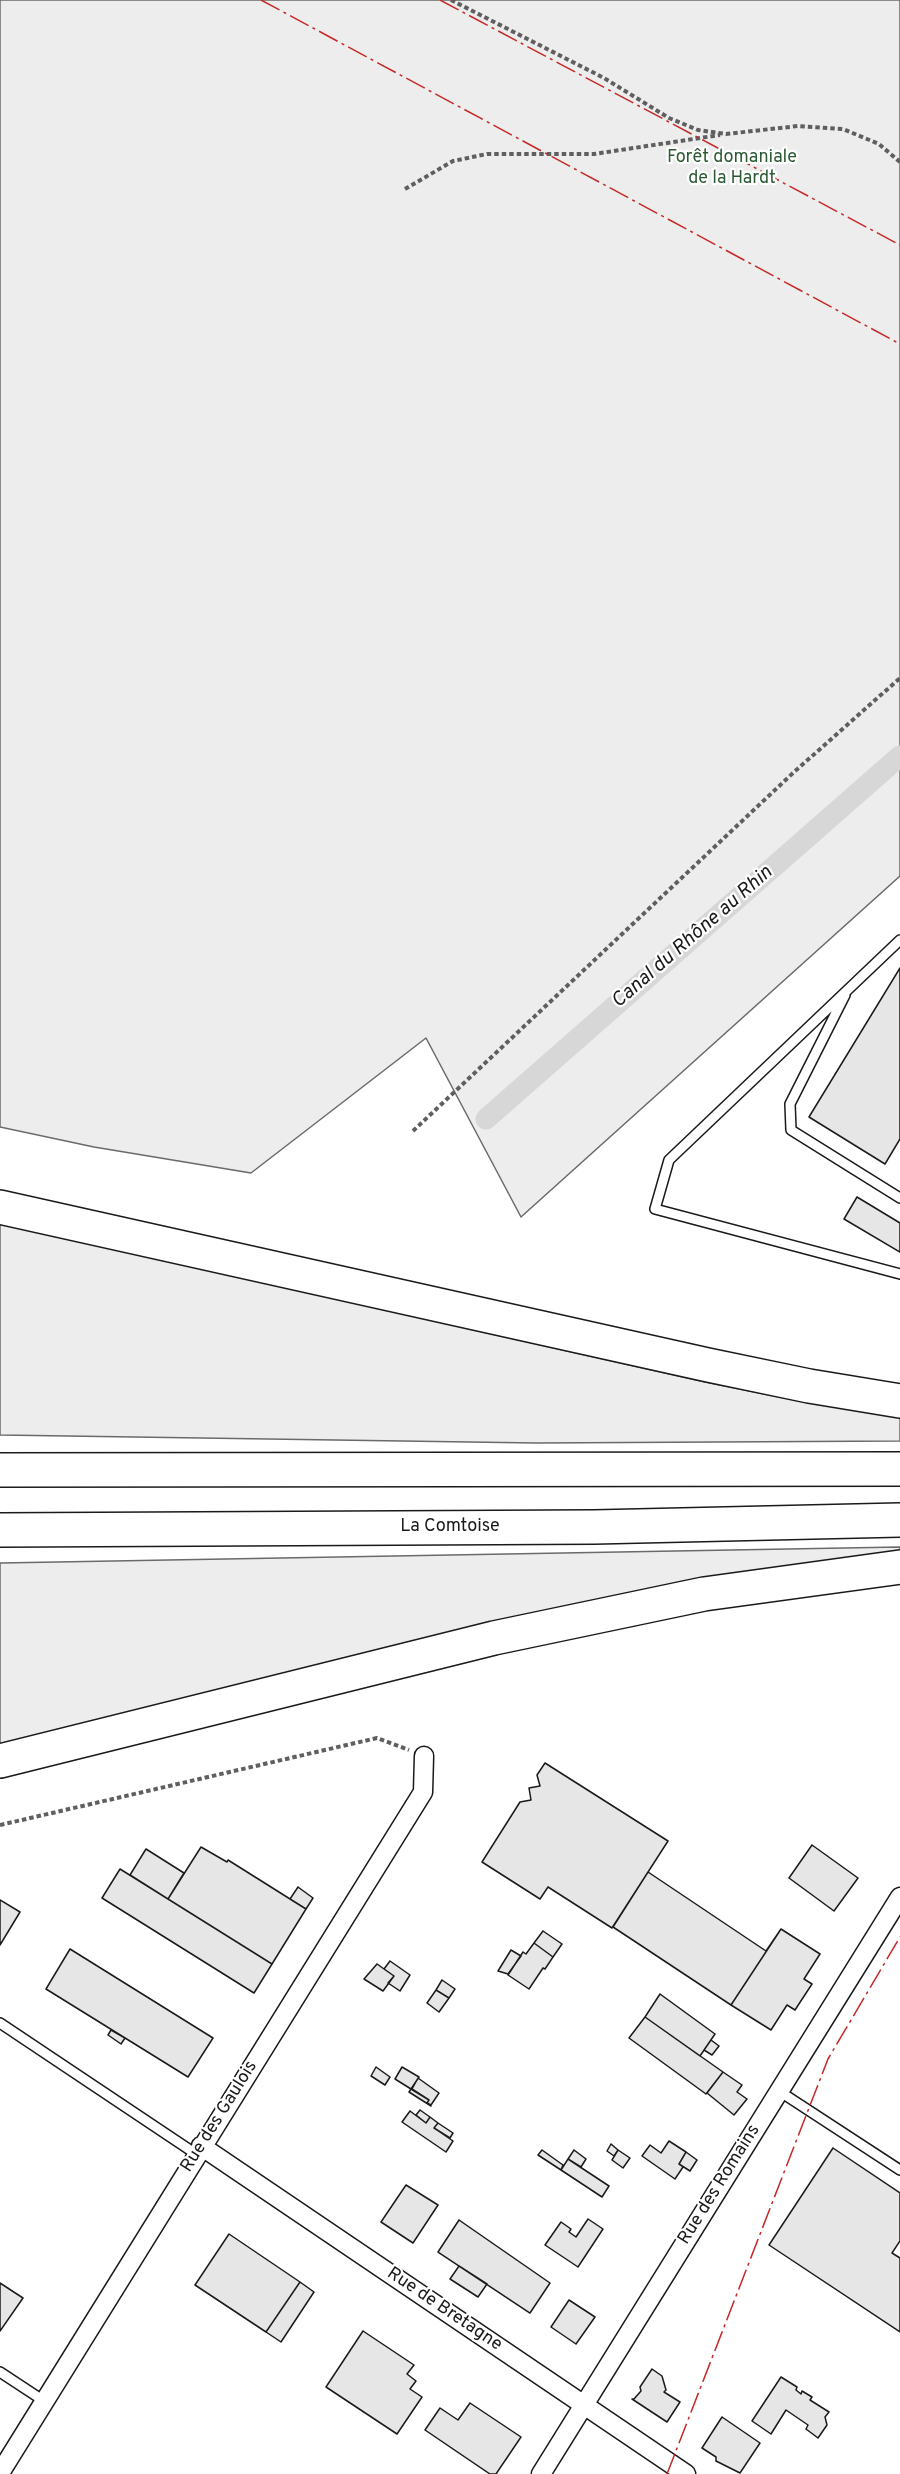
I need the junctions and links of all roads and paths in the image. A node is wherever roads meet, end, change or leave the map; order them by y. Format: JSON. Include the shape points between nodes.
{"nodes":[{"id":1,"x":451,"y":0,"type":"edge"},
{"id":2,"x":726,"y":134,"type":"junction"},
{"id":3,"x":900,"y":162,"type":"edge"},
{"id":4,"x":405,"y":189,"type":"dead end"},
{"id":5,"x":900,"y":678,"type":"edge"},
{"id":6,"x":900,"y":940,"type":"edge"},
{"id":7,"x":848,"y":989,"type":"junction"},
{"id":8,"x":413,"y":1131,"type":"dead end"},
{"id":9,"x":900,"y":1198,"type":"edge"},
{"id":10,"x":0,"y":1207,"type":"edge"},
{"id":11,"x":900,"y":1274,"type":"edge"},
{"id":12,"x":900,"y":1401,"type":"edge"},
{"id":13,"x":900,"y":1469,"type":"edge"},
{"id":14,"x":0,"y":1470,"type":"edge"},
{"id":15,"x":900,"y":1520,"type":"edge"},
{"id":16,"x":0,"y":1530,"type":"edge"},
{"id":17,"x":900,"y":1567,"type":"edge"},
{"id":18,"x":424,"y":1756,"type":"joint"},
{"id":19,"x":0,"y":1761,"type":"edge"},
{"id":20,"x":0,"y":1825,"type":"edge"},
{"id":21,"x":900,"y":1897,"type":"edge"},
{"id":22,"x":0,"y":2024,"type":"edge"},
{"id":23,"x":779,"y":2091,"type":"junction"},
{"id":24,"x":199,"y":2150,"type":"junction"},
{"id":25,"x":900,"y":2170,"type":"edge"},
{"id":26,"x":0,"y":2372,"type":"edge"},
{"id":27,"x":44,"y":2401,"type":"junction"},
{"id":28,"x":584,"y":2404,"type":"junction"},
{"id":29,"x":0,"y":2473,"type":"edge"},
{"id":30,"x":541,"y":2474,"type":"edge"},
{"id":31,"x":686,"y":2474,"type":"edge"}],
"edges":[{"from":1,"to":2,"type":"path","via":[[604,78],[669,118],[698,130]]},
{"from":2,"to":3,"type":"path","via":[[798,126],[843,129],[879,144]]},
{"from":2,"to":4,"type":"path","via":[[594,154],[487,154],[453,161]]},
{"from":5,"to":8,"type":"path"},
{"from":6,"to":7,"type":"lane"},
{"from":7,"to":9,"type":"lane","via":[[790,1104],[791,1130]]},
{"from":7,"to":11,"type":"lane","via":[[669,1160],[656,1209]]},
{"from":10,"to":12,"type":"highway","via":[[708,1365]]},
{"from":13,"to":14,"type":"highway"},
{"from":15,"to":16,"type":"highway","name":"La Comtoise","via":[[594,1527]]},
{"from":17,"to":19,"type":"highway","via":[[704,1594],[505,1636]]},
{"from":18,"to":20,"type":"path","via":[[377,1738]]},
{"from":18,"to":24,"type":"street","name":"Rue des Gaulois","via":[[423,1792]]},
{"from":21,"to":23,"type":"street","name":"Rue des Romains"},
{"from":22,"to":24,"type":"lane"},
{"from":23,"to":25,"type":"lane"},
{"from":23,"to":28,"type":"street","name":"Rue des Romains"},
{"from":24,"to":27,"type":"street","name":"Rue des Gaulois"},
{"from":24,"to":28,"type":"street","name":"Rue de Bretagne"},
{"from":26,"to":27,"type":"lane"},
{"from":27,"to":29,"type":"street","name":"Rue des Gaulois"},
{"from":28,"to":30,"type":"street","name":"Rue des Romains"},
{"from":28,"to":31,"type":"street","name":"Rue de Bretagne"}]}
